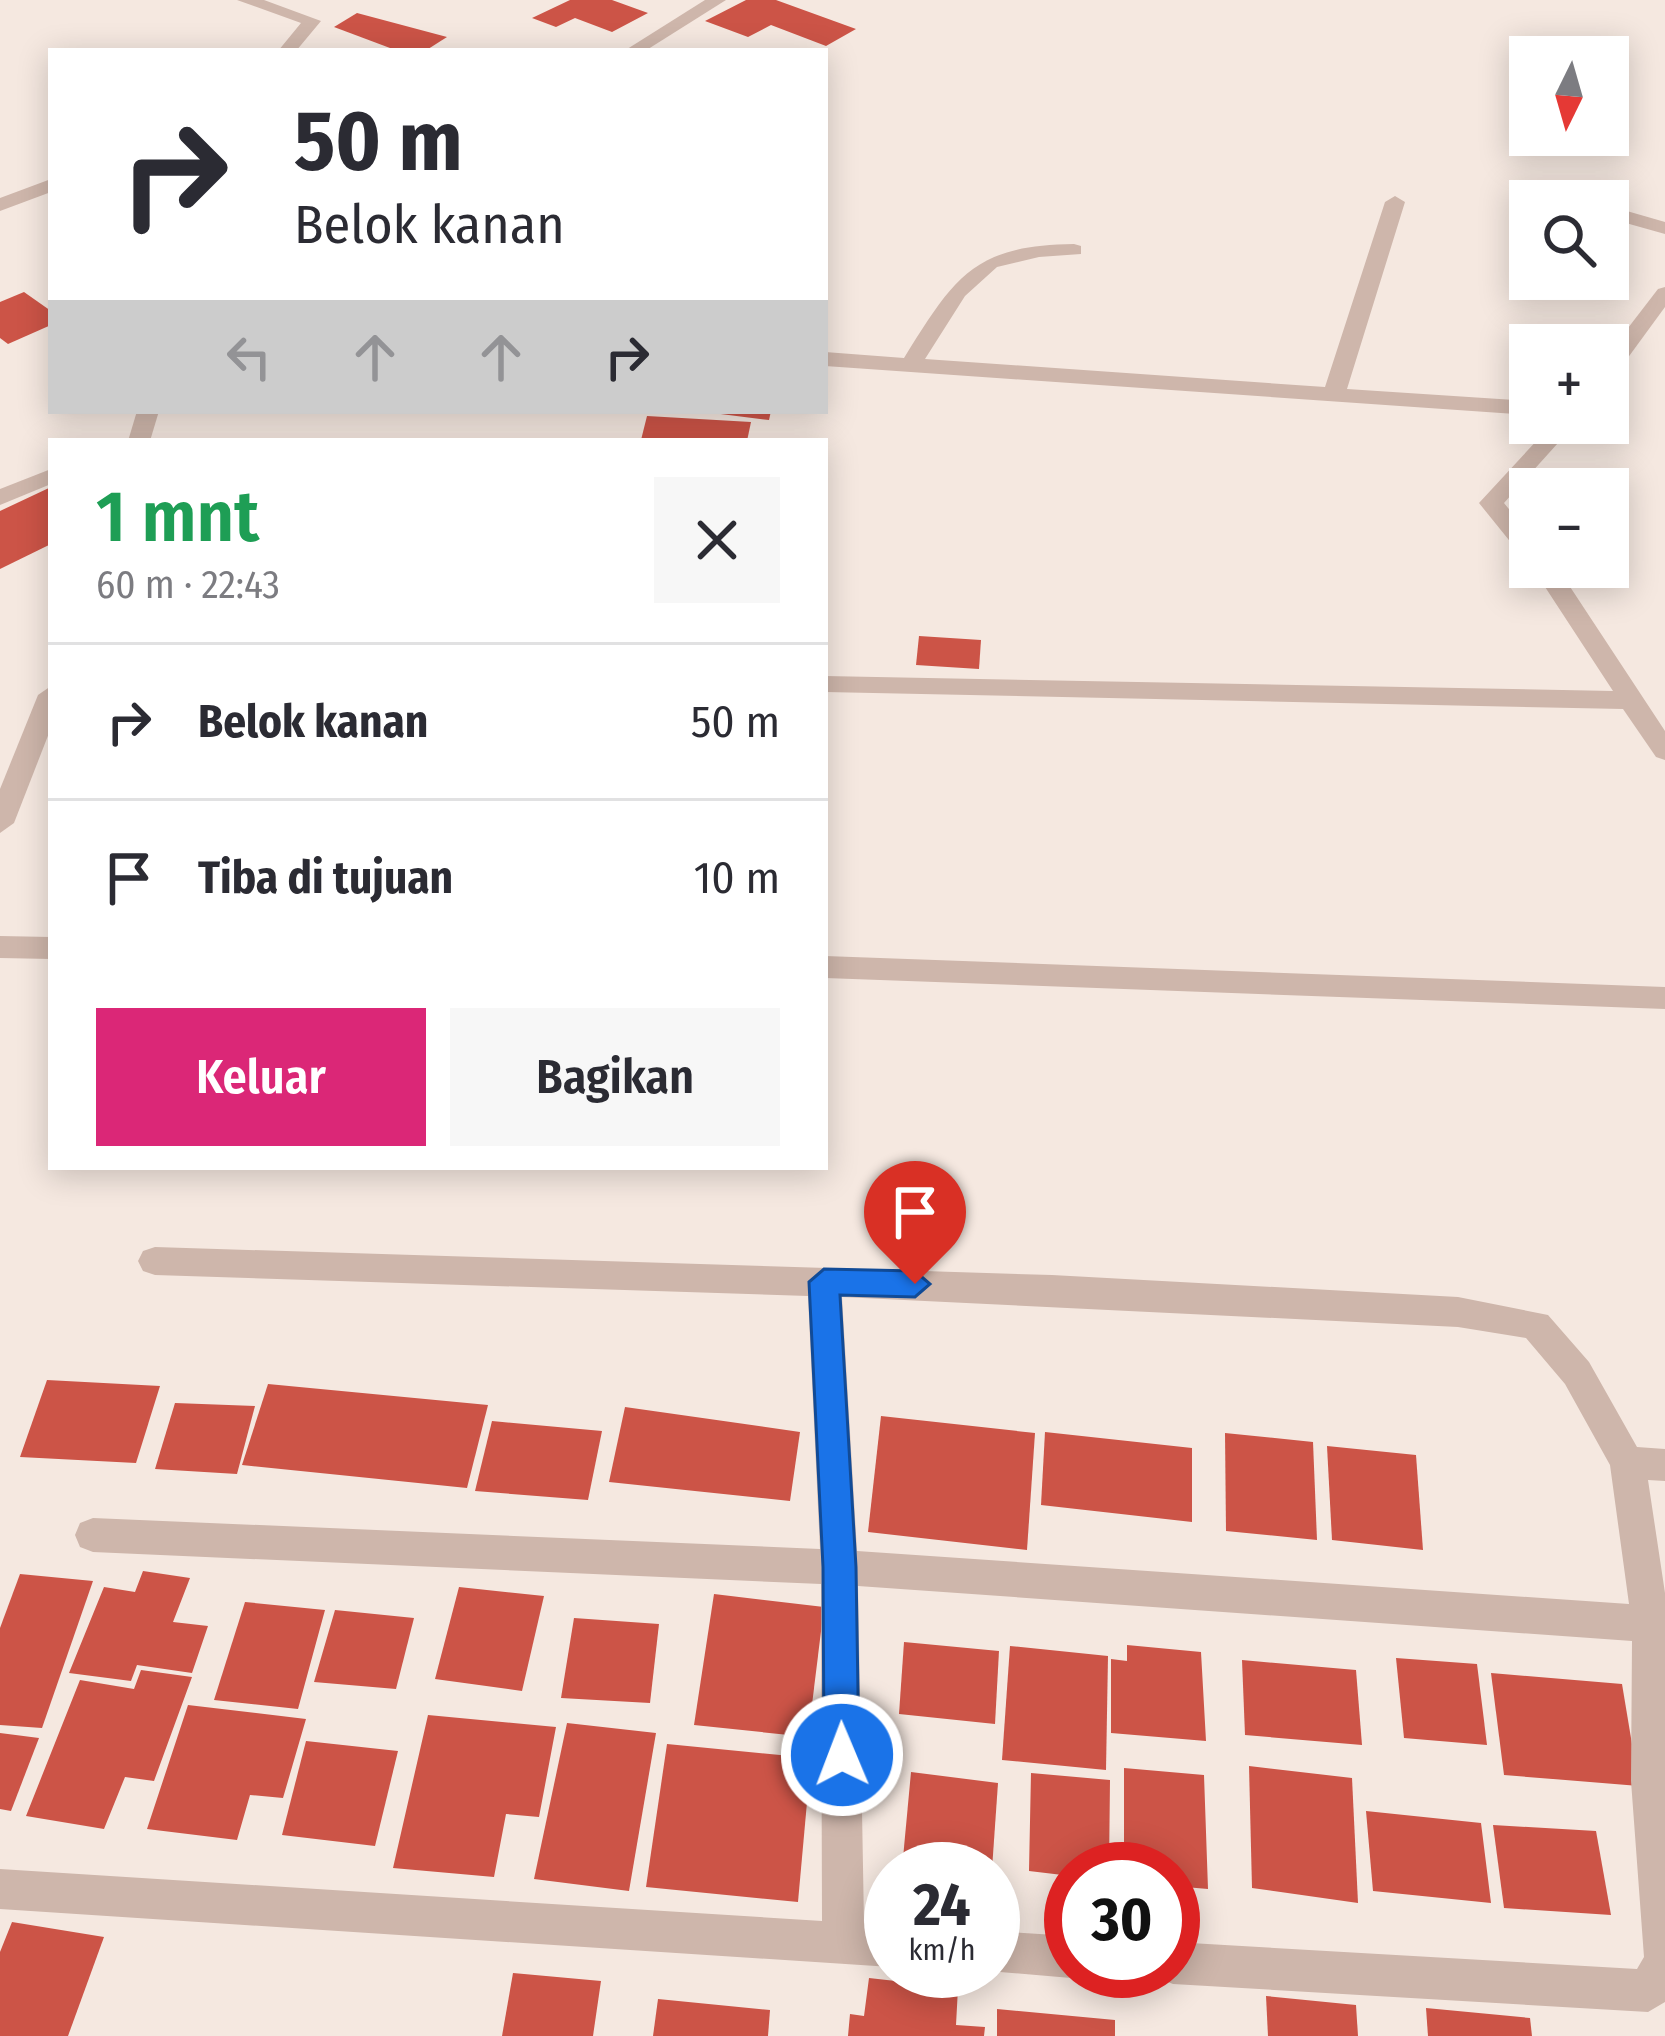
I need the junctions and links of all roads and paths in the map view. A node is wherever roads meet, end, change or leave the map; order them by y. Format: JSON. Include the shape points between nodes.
{"nodes":[{"id":1,"x":247,"y":0,"type":"edge"},
{"id":2,"x":717,"y":0,"type":"edge"},
{"id":3,"x":290,"y":48,"type":"edge"},
{"id":4,"x":638,"y":48,"type":"edge"},
{"id":5,"x":48,"y":185,"type":"edge"},
{"id":6,"x":1395,"y":202,"type":"dead end"},
{"id":7,"x":0,"y":205,"type":"edge"},
{"id":8,"x":1629,"y":217,"type":"edge"},
{"id":9,"x":1665,"y":227,"type":"edge"},
{"id":10,"x":1074,"y":250,"type":"dead end"},
{"id":11,"x":1665,"y":293,"type":"edge"},
{"id":12,"x":1629,"y":341,"type":"edge"},
{"id":13,"x":828,"y":359,"type":"edge"},
{"id":14,"x":911,"y":364,"type":"junction"},
{"id":15,"x":1334,"y":394,"type":"junction"},
{"id":16,"x":1509,"y":406,"type":"edge"},
{"id":17,"x":1546,"y":444,"type":"edge"},
{"id":18,"x":1523,"y":468,"type":"edge"},
{"id":19,"x":48,"y":477,"type":"edge"},
{"id":20,"x":1509,"y":484,"type":"edge"},
{"id":21,"x":0,"y":498,"type":"edge"},
{"id":22,"x":1509,"y":525,"type":"edge"},
{"id":23,"x":1561,"y":588,"type":"edge"},
{"id":24,"x":828,"y":685,"type":"edge"},
{"id":25,"x":1627,"y":700,"type":"junction"},
{"id":26,"x":48,"y":703,"type":"edge"},
{"id":27,"x":1665,"y":752,"type":"edge"},
{"id":28,"x":0,"y":823,"type":"edge"},
{"id":29,"x":0,"y":947,"type":"edge"},
{"id":30,"x":48,"y":948,"type":"edge"},
{"id":31,"x":828,"y":967,"type":"edge"},
{"id":32,"x":1665,"y":998,"type":"edge"},
{"id":33,"x":155,"y":1261,"type":"dead end"},
{"id":34,"x":824,"y":1282,"type":"junction"},
{"id":35,"x":1646,"y":1464,"type":"edge"},
{"id":36,"x":93,"y":1535,"type":"dead end"},
{"id":37,"x":839,"y":1567,"type":"junction"},
{"id":38,"x":1651,"y":1624,"type":"junction"},
{"id":39,"x":1658,"y":1781,"type":"edge"},
{"id":40,"x":0,"y":1889,"type":"edge"},
{"id":41,"x":843,"y":1943,"type":"junction"},
{"id":42,"x":864,"y":1944,"type":"edge"},
{"id":43,"x":1200,"y":1965,"type":"edge"}],
"edges":[{"from":1,"to":3,"type":"street","via":[[312,21]]},
{"from":2,"to":4,"type":"street"},
{"from":5,"to":7,"type":"street"},
{"from":6,"to":15,"type":"street"},
{"from":8,"to":9,"type":"street"},
{"from":10,"to":14,"type":"street","via":[[1018,250],[985,262]]},
{"from":11,"to":12,"type":"street"},
{"from":13,"to":14,"type":"street"},
{"from":14,"to":15,"type":"street"},
{"from":15,"to":16,"type":"street"},
{"from":17,"to":18,"type":"street"},
{"from":19,"to":21,"type":"street"},
{"from":20,"to":22,"type":"street","via":[[1491,503]]},
{"from":23,"to":25,"type":"street"},
{"from":24,"to":25,"type":"street"},
{"from":25,"to":27,"type":"street"},
{"from":26,"to":28,"type":"street"},
{"from":29,"to":30,"type":"street"},
{"from":31,"to":32,"type":"street"},
{"from":33,"to":34,"type":"street"},
{"from":34,"to":35,"type":"street","via":[[1458,1312],[1536,1325]]},
{"from":34,"to":37,"type":"street"},
{"from":35,"to":38,"type":"street"},
{"from":36,"to":37,"type":"street"},
{"from":37,"to":38,"type":"street"},
{"from":37,"to":41,"type":"street"},
{"from":38,"to":39,"type":"street"},
{"from":39,"to":43,"type":"street","via":[[1664,1960],[1648,1991]]},
{"from":40,"to":41,"type":"street"},
{"from":41,"to":42,"type":"street"}]}
